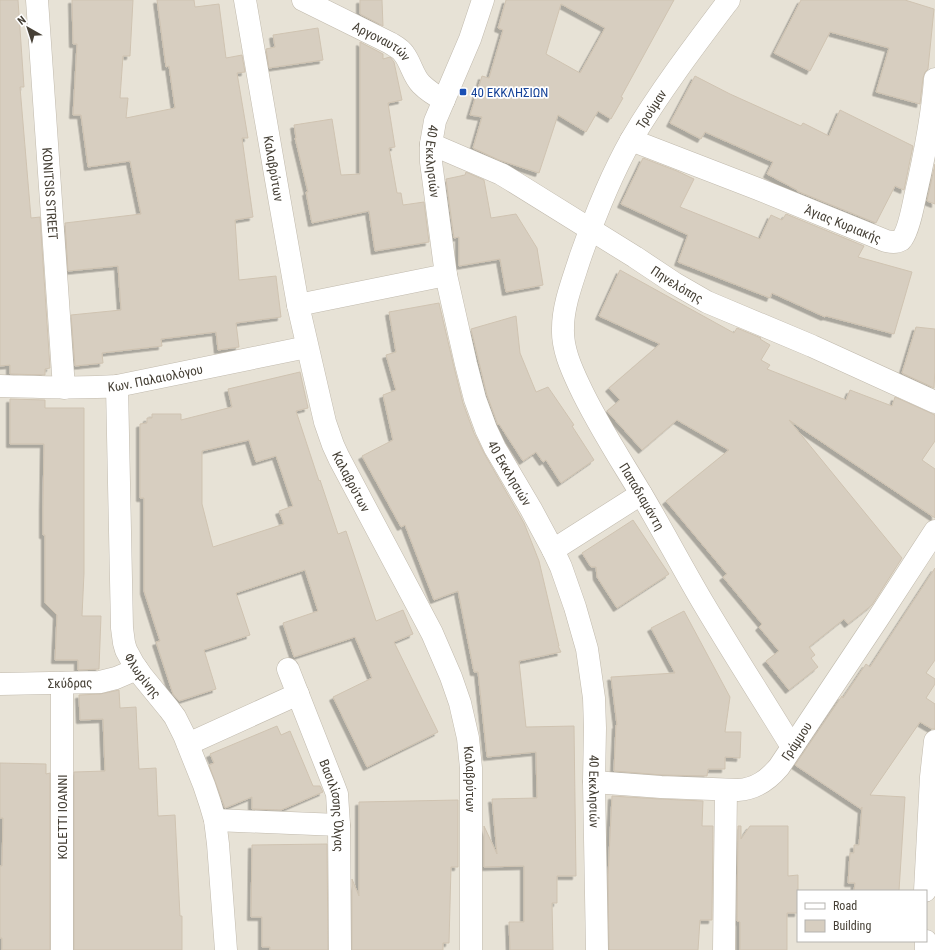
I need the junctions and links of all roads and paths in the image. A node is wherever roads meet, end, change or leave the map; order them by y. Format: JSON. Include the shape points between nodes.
{"nodes":[{"id":1,"x":37,"y":0,"type":"edge"},
{"id":2,"x":245,"y":0,"type":"edge"},
{"id":3,"x":303,"y":0,"type":"edge"},
{"id":4,"x":483,"y":0,"type":"edge"},
{"id":5,"x":729,"y":0,"type":"edge"},
{"id":6,"x":935,"y":79,"type":"edge"},
{"id":7,"x":444,"y":100,"type":"junction"},
{"id":8,"x":631,"y":140,"type":"junction"},
{"id":9,"x":430,"y":144,"type":"junction"},
{"id":10,"x":590,"y":229,"type":"junction"},
{"id":11,"x":446,"y":275,"type":"junction"},
{"id":12,"x":298,"y":305,"type":"junction"},
{"id":13,"x":308,"y":347,"type":"junction"},
{"id":14,"x":0,"y":386,"type":"edge"},
{"id":15,"x":117,"y":386,"type":"junction"},
{"id":16,"x":64,"y":388,"type":"junction"},
{"id":17,"x":935,"y":402,"type":"edge"},
{"id":18,"x":641,"y":494,"type":"junction"},
{"id":19,"x":935,"y":531,"type":"edge"},
{"id":20,"x":553,"y":550,"type":"junction"},
{"id":21,"x":137,"y":669,"type":"junction"},
{"id":22,"x":288,"y":669,"type":"dead end"},
{"id":23,"x":62,"y":683,"type":"junction"},
{"id":24,"x":0,"y":684,"type":"edge"},
{"id":25,"x":298,"y":694,"type":"junction"},
{"id":26,"x":935,"y":741,"type":"edge"},
{"id":27,"x":188,"y":744,"type":"junction"},
{"id":28,"x":792,"y":747,"type":"junction"},
{"id":29,"x":933,"y":777,"type":"edge"},
{"id":30,"x":594,"y":782,"type":"junction"},
{"id":31,"x":726,"y":790,"type":"junction"},
{"id":32,"x":215,"y":820,"type":"junction"},
{"id":33,"x":339,"y":825,"type":"junction"},
{"id":34,"x":925,"y":890,"type":"edge"},
{"id":35,"x":62,"y":950,"type":"edge"},
{"id":36,"x":226,"y":950,"type":"edge"},
{"id":37,"x":340,"y":950,"type":"edge"},
{"id":38,"x":471,"y":950,"type":"edge"},
{"id":39,"x":597,"y":950,"type":"edge"},
{"id":40,"x":724,"y":950,"type":"edge"}],
"edges":[{"from":1,"to":16,"type":"street","name":"KONITSIS STREET"},
{"from":2,"to":12,"type":"street","name":"Καλαβρύτων"},
{"from":3,"to":7,"type":"street","name":"Αργοναυτών","via":[[399,49],[422,85]]},
{"from":4,"to":7,"type":"street","name":"40 Εκκλησιών","via":[[470,39]]},
{"from":5,"to":8,"type":"street","name":"Τρούμαν","via":[[685,58]]},
{"from":6,"to":8,"type":"street","name":"Άγιας Κυριακής","via":[[930,127],[914,205],[905,234],[896,242],[886,241]]},
{"from":7,"to":9,"type":"street","name":"40 Εκκλησιών","via":[[435,121]]},
{"from":8,"to":10,"type":"street","name":"Τρούμαν"},
{"from":9,"to":10,"type":"street","name":"Πηνελόπης","via":[[501,174]]},
{"from":9,"to":11,"type":"street","name":"40 Εκκλησιών"},
{"from":10,"to":17,"type":"street","name":"Πηνελόπης","via":[[707,302]]},
{"from":10,"to":18,"type":"street","name":"Παπαδιαμάντη","via":[[567,301],[562,329],[566,353],[592,412]]},
{"from":11,"to":12,"type":"street"},
{"from":11,"to":20,"type":"street","name":"40 Εκκλησιών","via":[[466,364],[486,429]]},
{"from":12,"to":13,"type":"street","name":"Καλαβρύτων"},
{"from":13,"to":15,"type":"street","name":"Κων. Παλαιολόγου"},
{"from":13,"to":38,"type":"street","name":"Καλαβρύτων","via":[[325,422],[333,445],[432,633],[452,677],[460,703],[468,738],[471,768]]},
{"from":14,"to":16,"type":"street","name":"Κων. Παλαιολόγου"},
{"from":15,"to":16,"type":"street","name":"Κων. Παλαιολόγου"},
{"from":15,"to":21,"type":"street","name":"Φλωρίνης","via":[[123,637],[126,650]]},
{"from":18,"to":20,"type":"street"},
{"from":18,"to":28,"type":"street","name":"Παπαδιαμάντη","via":[[702,601]]},
{"from":19,"to":28,"type":"street","name":"Γράμμου"},
{"from":20,"to":30,"type":"street","name":"40 Εκκλησιών","via":[[576,607],[587,649],[594,698]]},
{"from":21,"to":23,"type":"street","name":"Σκύδρας","via":[[100,682]]},
{"from":21,"to":27,"type":"street","name":"Φλωρίνης","via":[[175,717]]},
{"from":22,"to":25,"type":"street","name":"Βασιλίσσης Όλγας"},
{"from":23,"to":24,"type":"street","name":"Σκύδρας"},
{"from":23,"to":35,"type":"street","name":"KOLETTI IOANNI"},
{"from":25,"to":27,"type":"street"},
{"from":25,"to":33,"type":"street","name":"Βασιλίσσης Όλγας","via":[[337,794]]},
{"from":26,"to":29,"type":"street"},
{"from":27,"to":32,"type":"street","name":"Φλωρίνης"},
{"from":28,"to":31,"type":"street","name":"Γράμμου","via":[[775,772],[761,784],[751,789]]},
{"from":29,"to":34,"type":"street"},
{"from":30,"to":31,"type":"street","name":"Γράμμου"},
{"from":30,"to":39,"type":"street","name":"40 Εκκλησιών"},
{"from":31,"to":40,"type":"street"},
{"from":32,"to":33,"type":"street"},
{"from":32,"to":36,"type":"street","name":"Φλωρίνης"},
{"from":33,"to":37,"type":"street","name":"Βασιλίσσης Όλγας"}]}
